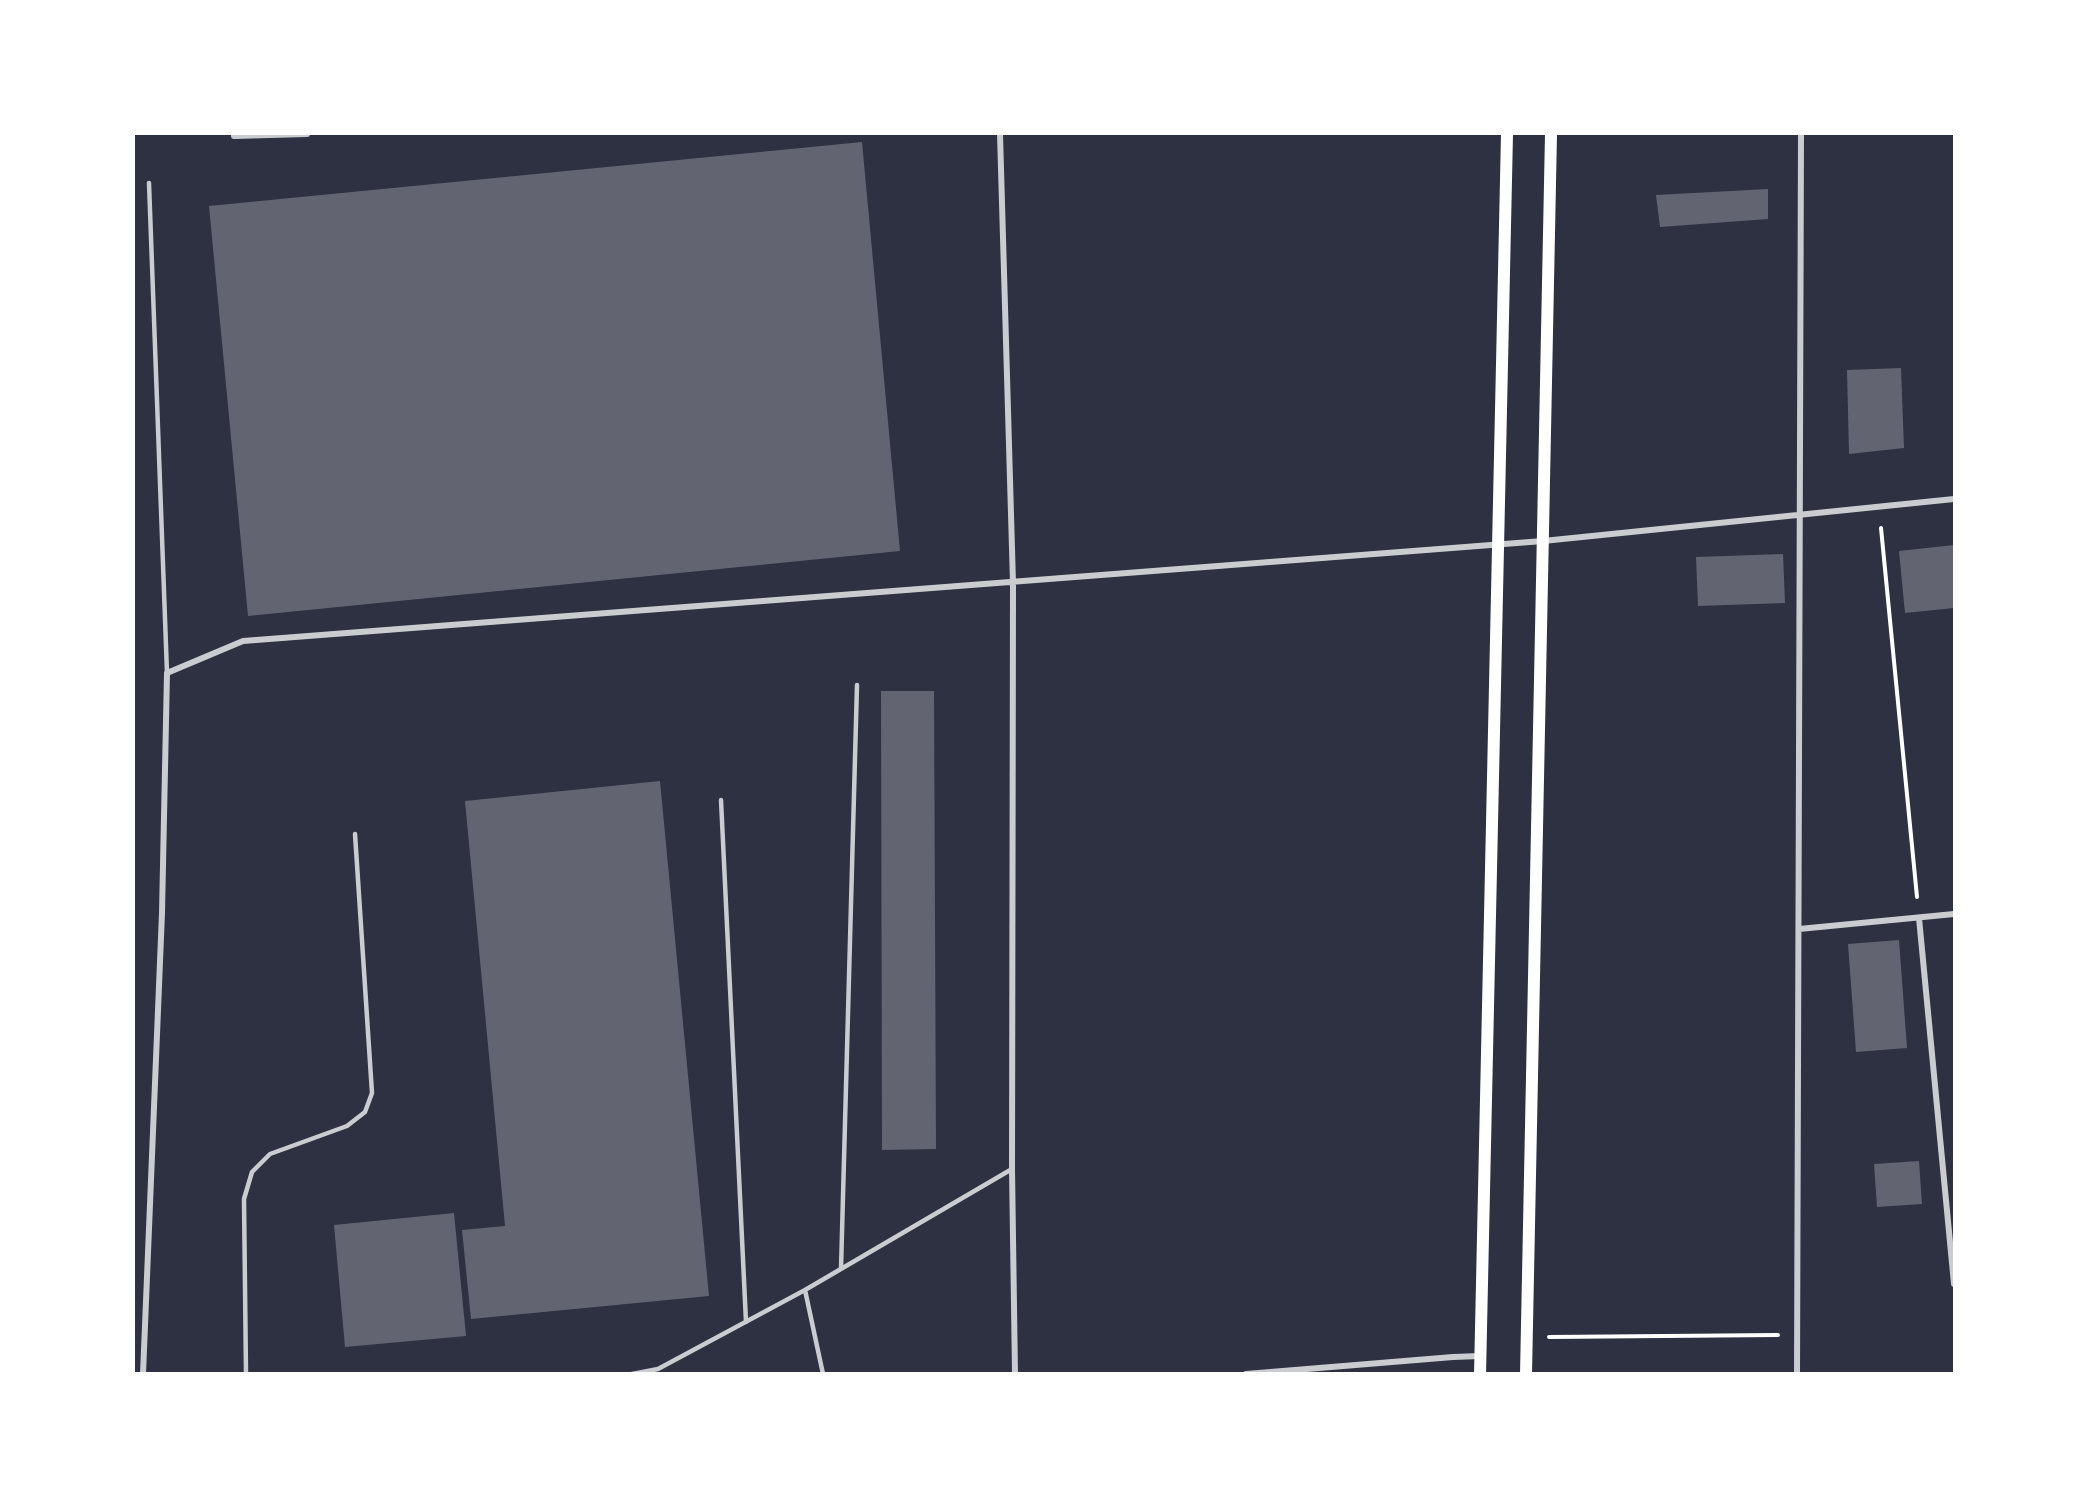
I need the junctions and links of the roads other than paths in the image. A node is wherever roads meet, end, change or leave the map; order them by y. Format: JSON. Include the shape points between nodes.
{"nodes":[{"id":1,"x":307,"y":134,"type":"edge"},
{"id":2,"x":1000,"y":134,"type":"edge"},
{"id":3,"x":1508,"y":134,"type":"edge"},
{"id":4,"x":1551,"y":134,"type":"edge"},
{"id":5,"x":1801,"y":134,"type":"edge"},
{"id":6,"x":234,"y":135,"type":"edge"},
{"id":7,"x":149,"y":183,"type":"dead end"},
{"id":8,"x":1954,"y":499,"type":"edge"},
{"id":9,"x":1800,"y":515,"type":"junction"},
{"id":10,"x":1543,"y":541,"type":"junction"},
{"id":11,"x":1498,"y":544,"type":"junction"},
{"id":12,"x":1013,"y":583,"type":"junction"},
{"id":13,"x":167,"y":673,"type":"junction"},
{"id":14,"x":857,"y":685,"type":"dead end"},
{"id":15,"x":721,"y":800,"type":"dead end"},
{"id":16,"x":355,"y":834,"type":"dead end"},
{"id":17,"x":1954,"y":914,"type":"edge"},
{"id":18,"x":1919,"y":918,"type":"junction"},
{"id":19,"x":1799,"y":930,"type":"junction"},
{"id":20,"x":1012,"y":1169,"type":"junction"},
{"id":21,"x":841,"y":1269,"type":"junction"},
{"id":22,"x":1954,"y":1284,"type":"edge"},
{"id":23,"x":804,"y":1290,"type":"junction"},
{"id":24,"x":746,"y":1322,"type":"junction"},
{"id":25,"x":1480,"y":1356,"type":"junction"},
{"id":26,"x":143,"y":1374,"type":"edge"},
{"id":27,"x":246,"y":1374,"type":"edge"},
{"id":28,"x":632,"y":1374,"type":"edge"},
{"id":29,"x":823,"y":1374,"type":"edge"},
{"id":30,"x":1015,"y":1374,"type":"edge"},
{"id":31,"x":1246,"y":1374,"type":"edge"},
{"id":32,"x":1480,"y":1374,"type":"edge"},
{"id":33,"x":1526,"y":1374,"type":"edge"},
{"id":34,"x":1797,"y":1374,"type":"edge"}],
"edges":[{"from":1,"to":6,"type":"street"},
{"from":2,"to":12,"type":"street"},
{"from":3,"to":11,"type":"main road"},
{"from":4,"to":10,"type":"main road"},
{"from":5,"to":9,"type":"street"},
{"from":7,"to":13,"type":"lane"},
{"from":8,"to":9,"type":"street"},
{"from":9,"to":10,"type":"street"},
{"from":9,"to":19,"type":"street"},
{"from":10,"to":11,"type":"street"},
{"from":10,"to":33,"type":"main road"},
{"from":11,"to":12,"type":"street"},
{"from":11,"to":25,"type":"main road"},
{"from":12,"to":13,"type":"street","via":[[243,640]]},
{"from":12,"to":20,"type":"street"},
{"from":13,"to":26,"type":"street","via":[[162,914]]},
{"from":14,"to":21,"type":"lane"},
{"from":15,"to":24,"type":"lane"},
{"from":16,"to":27,"type":"lane","via":[[372,1093],[365,1112],[347,1126],[270,1154],[252,1172],[244,1199]]},
{"from":17,"to":18,"type":"street"},
{"from":18,"to":19,"type":"street"},
{"from":18,"to":22,"type":"street"},
{"from":19,"to":34,"type":"street"},
{"from":20,"to":21,"type":"lane"},
{"from":20,"to":30,"type":"street"},
{"from":21,"to":23,"type":"lane"},
{"from":23,"to":24,"type":"lane"},
{"from":23,"to":29,"type":"lane"},
{"from":24,"to":28,"type":"lane","via":[[658,1369]]},
{"from":25,"to":31,"type":"street"},
{"from":25,"to":32,"type":"main road"}]}
